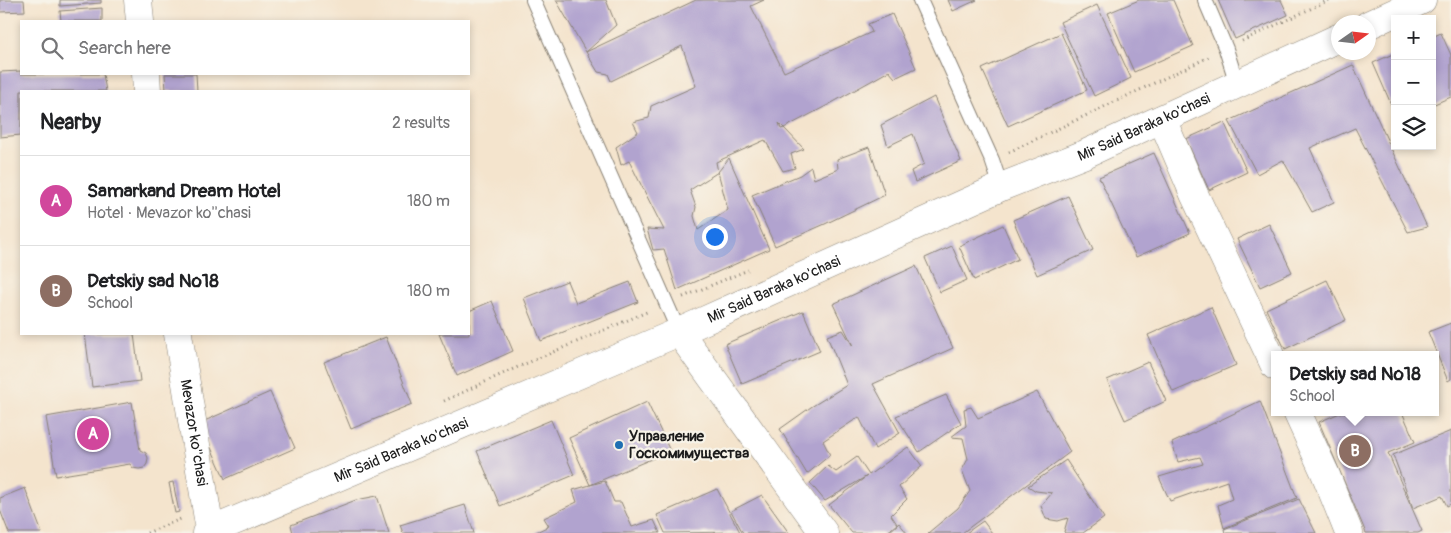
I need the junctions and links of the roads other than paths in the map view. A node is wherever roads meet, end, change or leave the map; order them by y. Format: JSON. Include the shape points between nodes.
{"nodes":[{"id":1,"x":138,"y":0,"type":"edge"},
{"id":2,"x":533,"y":0,"type":"edge"},
{"id":3,"x":920,"y":0,"type":"edge"},
{"id":4,"x":1205,"y":0,"type":"edge"},
{"id":5,"x":1422,"y":0,"type":"edge"},
{"id":6,"x":140,"y":20,"type":"edge"},
{"id":7,"x":1376,"y":21,"type":"edge"},
{"id":8,"x":1331,"y":41,"type":"edge"},
{"id":9,"x":146,"y":75,"type":"edge"},
{"id":10,"x":1237,"y":84,"type":"junction"},
{"id":11,"x":147,"y":90,"type":"edge"},
{"id":12,"x":1162,"y":120,"type":"junction"},
{"id":13,"x":1001,"y":187,"type":"junction"},
{"id":14,"x":679,"y":332,"type":"junction"},
{"id":15,"x":178,"y":335,"type":"edge"},
{"id":16,"x":1271,"y":358,"type":"edge"},
{"id":17,"x":1299,"y":416,"type":"edge"},
{"id":18,"x":207,"y":524,"type":"edge"},
{"id":19,"x":824,"y":533,"type":"edge"},
{"id":20,"x":1349,"y":533,"type":"edge"}],
"edges":[{"from":1,"to":6,"type":"street"},
{"from":2,"to":14,"type":"lane"},
{"from":3,"to":13,"type":"lane"},
{"from":4,"to":10,"type":"lane"},
{"from":5,"to":7,"type":"street"},
{"from":8,"to":10,"type":"street","name":"Mir Said Baraka ko'chasi"},
{"from":9,"to":11,"type":"street"},
{"from":10,"to":12,"type":"street","name":"Mir Said Baraka ko'chasi"},
{"from":12,"to":13,"type":"street","name":"Mir Said Baraka ko'chasi"},
{"from":12,"to":16,"type":"street"},
{"from":13,"to":14,"type":"street","name":"Mir Said Baraka ko'chasi"},
{"from":14,"to":18,"type":"street","name":"Mir Said Baraka ko'chasi"},
{"from":14,"to":19,"type":"street"},
{"from":15,"to":18,"type":"street","name":"Mevazor ko''chasi"},
{"from":17,"to":20,"type":"street"}]}
